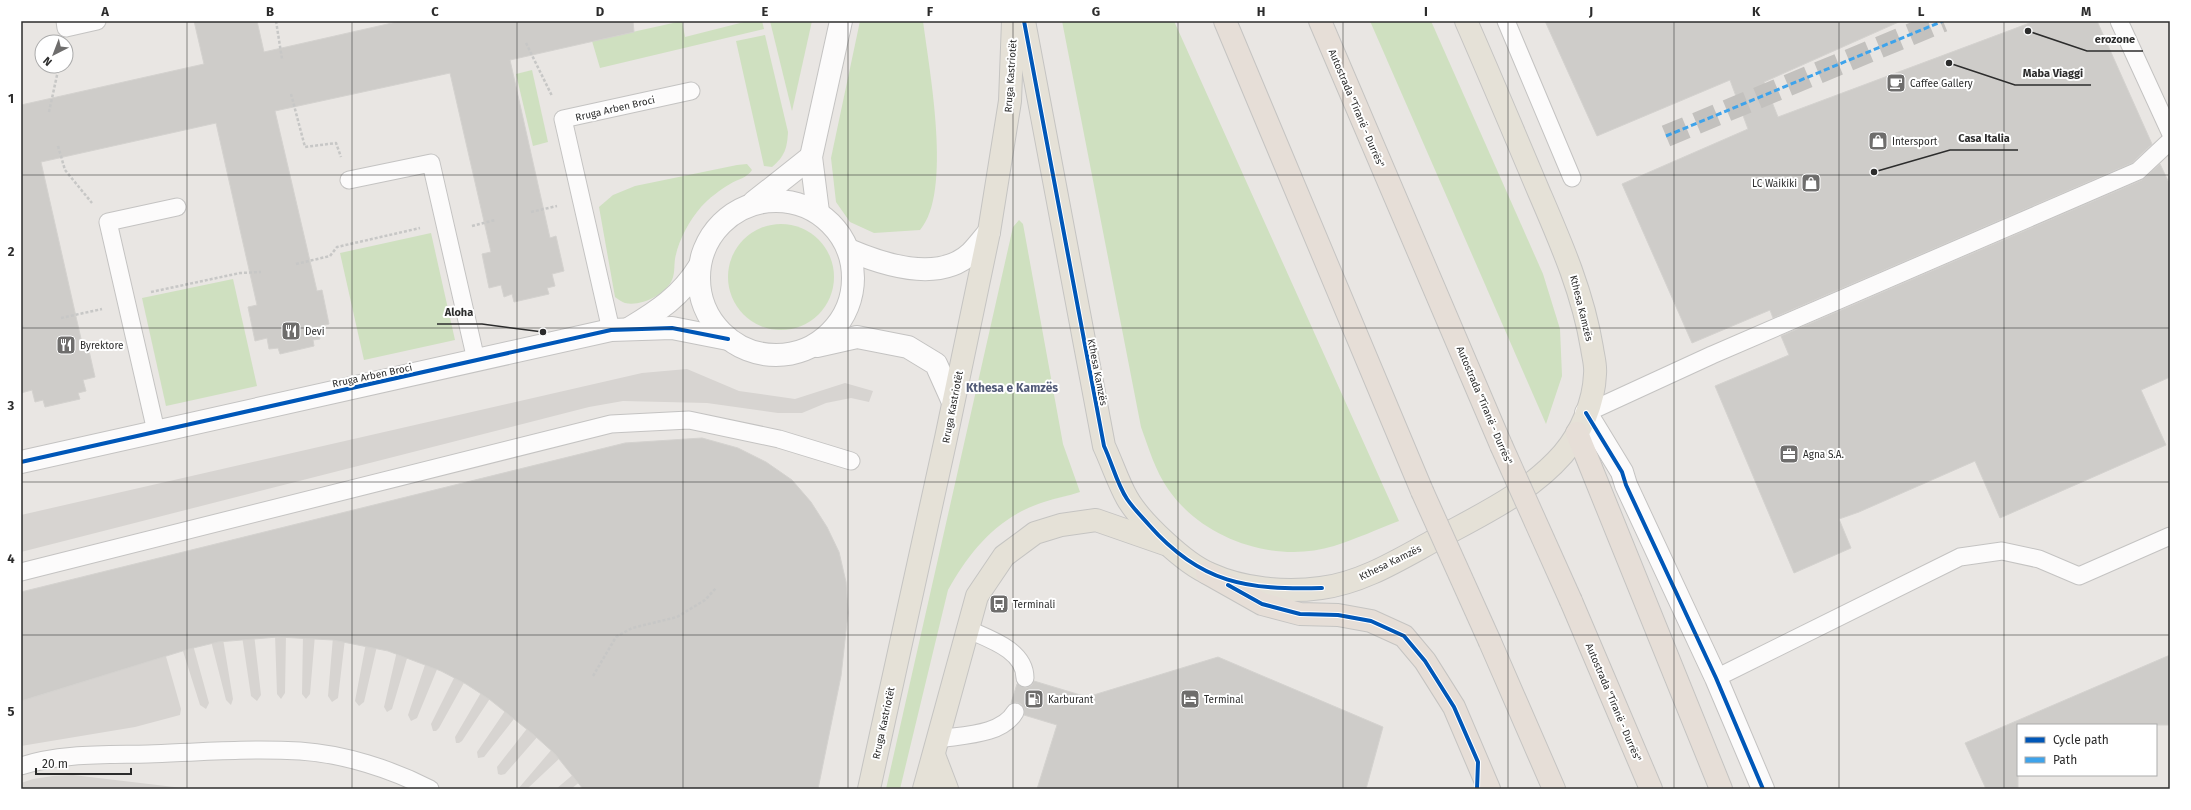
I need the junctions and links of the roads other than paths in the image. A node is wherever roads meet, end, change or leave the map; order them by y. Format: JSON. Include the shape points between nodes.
{"nodes":[{"id":1,"x":65,"y":21,"type":"edge"},
{"id":2,"x":97,"y":21,"type":"edge"},
{"id":3,"x":841,"y":21,"type":"edge"},
{"id":4,"x":1013,"y":21,"type":"edge"},
{"id":5,"x":1024,"y":21,"type":"edge"},
{"id":6,"x":1225,"y":21,"type":"edge"},
{"id":7,"x":1320,"y":21,"type":"edge"},
{"id":8,"x":1466,"y":21,"type":"edge"},
{"id":9,"x":1506,"y":21,"type":"edge"},
{"id":10,"x":2119,"y":21,"type":"edge"},
{"id":11,"x":691,"y":91,"type":"dead end"},
{"id":12,"x":2170,"y":132,"type":"edge"},
{"id":13,"x":2170,"y":141,"type":"edge"},
{"id":14,"x":811,"y":157,"type":"junction"},
{"id":15,"x":1572,"y":178,"type":"dead end"},
{"id":16,"x":349,"y":180,"type":"road end"},
{"id":17,"x":753,"y":203,"type":"junction"},
{"id":18,"x":177,"y":206,"type":"dead end"},
{"id":19,"x":818,"y":212,"type":"junction"},
{"id":20,"x":989,"y":232,"type":"junction"},
{"id":21,"x":849,"y":250,"type":"junction"},
{"id":22,"x":699,"y":267,"type":"junction"},
{"id":23,"x":621,"y":329,"type":"junction"},
{"id":24,"x":728,"y":339,"type":"junction"},
{"id":25,"x":814,"y":346,"type":"junction"},
{"id":26,"x":476,"y":360,"type":"junction"},
{"id":27,"x":953,"y":402,"type":"junction"},
{"id":28,"x":1586,"y":413,"type":"junction"},
{"id":29,"x":156,"y":432,"type":"junction"},
{"id":30,"x":1577,"y":433,"type":"junction"},
{"id":31,"x":851,"y":461,"type":"dead end"},
{"id":32,"x":21,"y":462,"type":"edge"},
{"id":33,"x":2170,"y":536,"type":"edge"},
{"id":34,"x":1166,"y":544,"type":"junction"},
{"id":35,"x":21,"y":572,"type":"edge"},
{"id":36,"x":1207,"y":573,"type":"junction"},
{"id":37,"x":967,"y":629,"type":"junction"},
{"id":38,"x":1026,"y":678,"type":"dead end"},
{"id":39,"x":1716,"y":678,"type":"junction"},
{"id":40,"x":1015,"y":712,"type":"dead end"},
{"id":41,"x":937,"y":747,"type":"junction"},
{"id":42,"x":21,"y":766,"type":"edge"},
{"id":43,"x":430,"y":789,"type":"edge"},
{"id":44,"x":869,"y":789,"type":"edge"},
{"id":45,"x":924,"y":789,"type":"edge"},
{"id":46,"x":947,"y":789,"type":"edge"},
{"id":47,"x":1489,"y":789,"type":"edge"},
{"id":48,"x":1554,"y":789,"type":"edge"},
{"id":49,"x":1651,"y":789,"type":"edge"},
{"id":50,"x":1721,"y":789,"type":"edge"},
{"id":51,"x":1763,"y":789,"type":"edge"}],
"edges":[{"from":1,"to":2,"type":"lane","via":[[66,28]]},
{"from":3,"to":14,"type":"street"},
{"from":4,"to":20,"type":"main road","name":"Rruga Kastriotët","via":[[1010,101]]},
{"from":5,"to":34,"type":"main road","name":"Kthesa Kamzës","via":[[1104,446],[1127,499]]},
{"from":6,"to":48,"type":"highway","bridge":true,"via":[[1422,492]]},
{"from":7,"to":49,"type":"highway","name":"Autostrada \"Tiranë - Durrës\"","bridge":true},
{"from":8,"to":28,"type":"main road","name":"Kthesa Kamzës","via":[[1574,276],[1589,331],[1595,372]]},
{"from":9,"to":15,"type":"lane"},
{"from":10,"to":12,"type":"lane"},
{"from":11,"to":23,"type":"lane","name":"Rruga Arben Broci","via":[[563,119]]},
{"from":13,"to":28,"type":"lane","via":[[2138,171],[1712,355]]},
{"from":14,"to":17,"type":"street","name":"Rruga Arben Broci"},
{"from":14,"to":19,"type":"street"},
{"from":16,"to":26,"type":"lane","via":[[431,163]]},
{"from":17,"to":19,"type":"street","name":"Rruga Arben Broci","via":[[776,200],[798,203]]},
{"from":17,"to":22,"type":"street","name":"Rruga Arben Broci","via":[[733,212],[717,227],[705,246]]},
{"from":18,"to":29,"type":"lane","via":[[108,222]]},
{"from":19,"to":21,"type":"street","name":"Rruga Arben Broci","via":[[837,229]]},
{"from":20,"to":21,"type":"street","via":[[970,254],[941,268],[923,270],[878,263]]},
{"from":20,"to":27,"type":"main road","name":"Rruga Kastriotët"},
{"from":21,"to":25,"type":"street","name":"Rruga Arben Broci","via":[[854,272],[852,294],[845,315],[832,332]]},
{"from":22,"to":23,"type":"street","name":"Rruga Arben Broci","via":[[674,298],[655,313]]},
{"from":22,"to":24,"type":"street","name":"Rruga Arben Broci","via":[[700,294],[710,319]]},
{"from":23,"to":24,"type":"street","name":"Rruga Arben Broci","via":[[672,328]]},
{"from":23,"to":26,"type":"street","name":"Rruga Arben Broci"},
{"from":24,"to":25,"type":"street","name":"Rruga Arben Broci","via":[[748,350],[770,355],[793,354]]},
{"from":25,"to":27,"type":"street","name":"Rruga Arben Broci","via":[[857,337],[908,347],[936,364]]},
{"from":26,"to":29,"type":"street","name":"Rruga Arben Broci"},
{"from":27,"to":44,"type":"main road","name":"Rruga Kastriotët"},
{"from":28,"to":30,"type":"main road","name":"Kthesa Kamzës"},
{"from":28,"to":39,"type":"street","via":[[1622,472]]},
{"from":29,"to":32,"type":"street","name":"Rruga Arben Broci"},
{"from":30,"to":36,"type":"main road","name":"Kthesa Kamzës","via":[[1556,461],[1526,487],[1483,514],[1392,563],[1354,580],[1322,588],[1285,589],[1253,587]]},
{"from":30,"to":50,"type":"highway"},
{"from":31,"to":35,"type":"lane","via":[[780,439],[689,420],[611,424]]},
{"from":33,"to":39,"type":"lane","via":[[2079,576],[2039,559],[2002,551],[1960,557]]},
{"from":34,"to":36,"type":"main road","name":"Kthesa Kamzës"},
{"from":34,"to":37,"type":"main road","via":[[1096,520],[1061,525],[1035,533],[1004,556],[977,596]]},
{"from":36,"to":47,"type":"highway","via":[[1262,604],[1300,614],[1338,615],[1371,621],[1404,636],[1425,661],[1454,707]]},
{"from":37,"to":38,"type":"lane","via":[[1018,657],[1025,667]]},
{"from":37,"to":41,"type":"main road"},
{"from":39,"to":51,"type":"street"},
{"from":40,"to":41,"type":"lane","via":[[1011,719],[994,729]]},
{"from":41,"to":45,"type":"main road"},
{"from":41,"to":46,"type":"main road"},
{"from":42,"to":43,"type":"lane","via":[[41,760],[80,756],[301,751],[349,759],[403,774]]}]}
